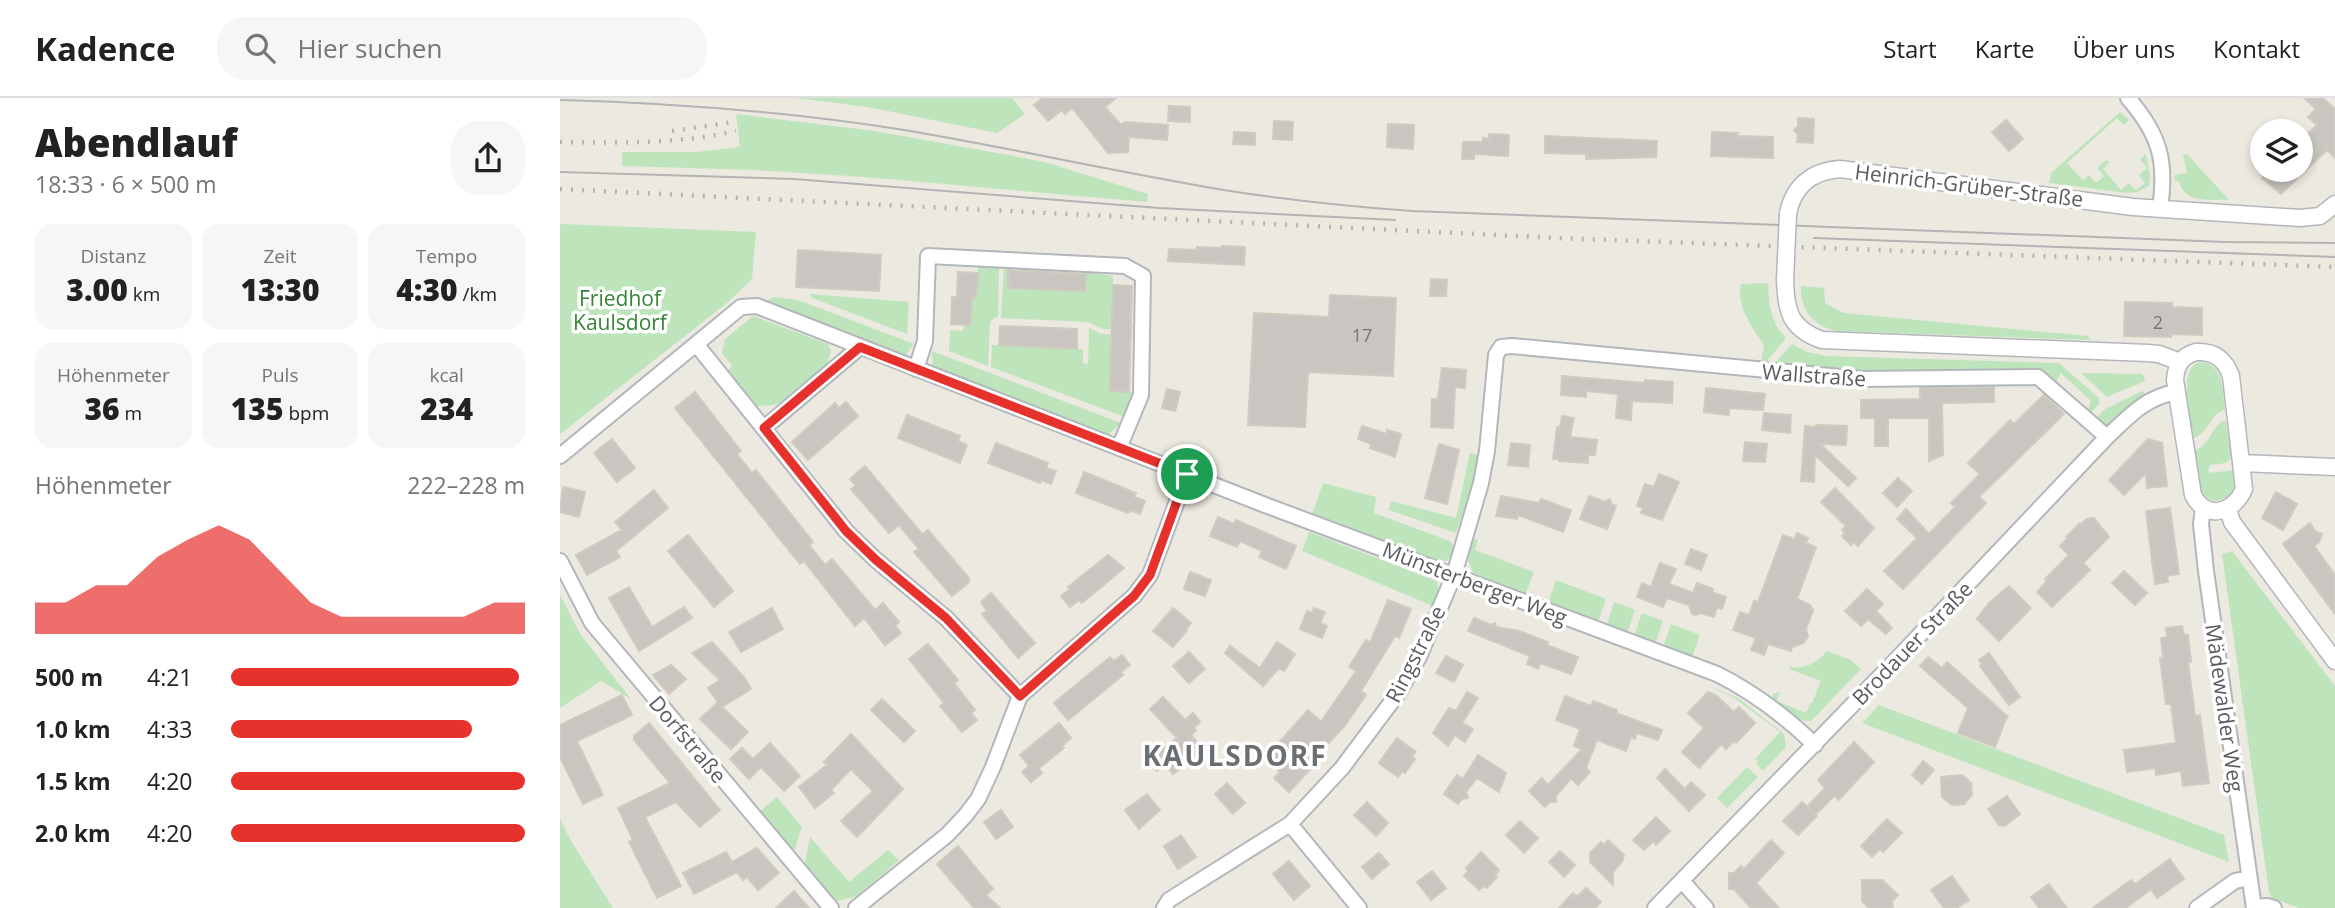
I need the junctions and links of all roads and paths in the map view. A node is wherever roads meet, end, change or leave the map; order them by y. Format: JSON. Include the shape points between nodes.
{"nodes":[{"id":1,"x":2128,"y":98,"type":"edge"},
{"id":2,"x":2335,"y":204,"type":"edge"},
{"id":3,"x":2160,"y":209,"type":"junction"},
{"id":4,"x":695,"y":344,"type":"junction"},
{"id":5,"x":860,"y":347,"type":"junction"},
{"id":6,"x":1501,"y":347,"type":"joint"},
{"id":7,"x":2180,"y":362,"type":"junction"},
{"id":8,"x":916,"y":369,"type":"junction"},
{"id":9,"x":2177,"y":392,"type":"junction"},
{"id":10,"x":764,"y":428,"type":"junction"},
{"id":11,"x":2107,"y":437,"type":"junction"},
{"id":12,"x":1119,"y":448,"type":"junction"},
{"id":13,"x":560,"y":456,"type":"edge"},
{"id":14,"x":2242,"y":463,"type":"junction"},
{"id":15,"x":2335,"y":467,"type":"edge"},
{"id":16,"x":1187,"y":474,"type":"junction"},
{"id":17,"x":2203,"y":508,"type":"junction"},
{"id":18,"x":2228,"y":509,"type":"junction"},
{"id":19,"x":560,"y":561,"type":"edge"},
{"id":20,"x":1454,"y":575,"type":"junction"},
{"id":21,"x":2335,"y":661,"type":"edge"},
{"id":22,"x":1020,"y":696,"type":"junction"},
{"id":23,"x":1815,"y":745,"type":"junction"},
{"id":24,"x":1290,"y":824,"type":"junction"},
{"id":25,"x":2249,"y":878,"type":"junction"},
{"id":26,"x":1682,"y":881,"type":"junction"},
{"id":27,"x":2254,"y":907,"type":"edge"},
{"id":28,"x":831,"y":908,"type":"edge"},
{"id":29,"x":856,"y":908,"type":"edge"},
{"id":30,"x":1164,"y":908,"type":"edge"},
{"id":31,"x":1359,"y":908,"type":"edge"},
{"id":32,"x":1655,"y":908,"type":"edge"},
{"id":33,"x":1706,"y":908,"type":"edge"},
{"id":34,"x":2197,"y":908,"type":"edge"},
{"id":35,"x":2274,"y":908,"type":"edge"}],
"edges":[{"from":1,"to":3,"type":"street","via":[[2146,120],[2160,150]]},
{"from":2,"to":3,"type":"street","name":"Heinrich-Grüber-Straße","via":[[2320,216],[2300,218]]},
{"from":3,"to":7,"type":"street","name":"Heinrich-Grüber-Straße","bridge":true,"via":[[1840,169],[1823,172],[1805,181],[1791,200],[1787,309],[1805,333],[1822,340],[2148,353]]},
{"from":4,"to":5,"type":"street","name":"Münsterberger Weg","via":[[741,307],[750,305]]},
{"from":4,"to":10,"type":"street"},
{"from":4,"to":13,"type":"street"},
{"from":5,"to":8,"type":"street","name":"Münsterberger Weg"},
{"from":5,"to":10,"type":"street"},
{"from":6,"to":11,"type":"street","name":"Wallstraße","via":[[1862,380],[2038,377]]},
{"from":6,"to":20,"type":"street","name":"Ringstraße","via":[[1496,355],[1481,483]]},
{"from":7,"to":9,"type":"street"},
{"from":7,"to":14,"type":"street","via":[[2189,354],[2204,352],[2219,357],[2227,367]]},
{"from":8,"to":12,"type":"street","name":"Münsterberger Weg"},
{"from":8,"to":12,"type":"street","via":[[925,341],[929,256],[1125,265],[1143,276],[1141,395]]},
{"from":9,"to":11,"type":"street","name":"Brodauer Straße","via":[[2151,400]]},
{"from":9,"to":17,"type":"street","via":[[2193,495]]},
{"from":10,"to":22,"type":"street","via":[[846,531],[946,618]]},
{"from":11,"to":23,"type":"street","name":"Brodauer Straße"},
{"from":12,"to":16,"type":"street","name":"Münsterberger Weg"},
{"from":14,"to":15,"type":"street"},
{"from":14,"to":18,"type":"street","via":[[2244,489]]},
{"from":16,"to":20,"type":"street","name":"Münsterberger Weg"},
{"from":16,"to":22,"type":"street","via":[[1150,575],[1134,596]]},
{"from":17,"to":18,"type":"street"},
{"from":17,"to":25,"type":"street","name":"Mädewalder Weg","via":[[2201,527]]},
{"from":18,"to":21,"type":"street","via":[[2232,522]]},
{"from":19,"to":28,"type":"street","name":"Dorfstraße","via":[[592,623]]},
{"from":20,"to":23,"type":"street","name":"Münsterberger Weg","via":[[1723,677],[1763,702]]},
{"from":20,"to":24,"type":"street","name":"Ringstraße","via":[[1399,692],[1342,768]]},
{"from":22,"to":29,"type":"street","via":[[993,767],[965,816]]},
{"from":23,"to":26,"type":"street","name":"Brodauer Straße"},
{"from":24,"to":30,"type":"street","name":"Ringstraße","via":[[1169,900]]},
{"from":24,"to":31,"type":"street"},
{"from":25,"to":27,"type":"street","name":"Mädewalder Weg"},
{"from":25,"to":34,"type":"street","via":[[2235,881]]},
{"from":26,"to":32,"type":"street","name":"Brodauer Straße"},
{"from":26,"to":33,"type":"street"},
{"from":27,"to":35,"type":"street"}]}
